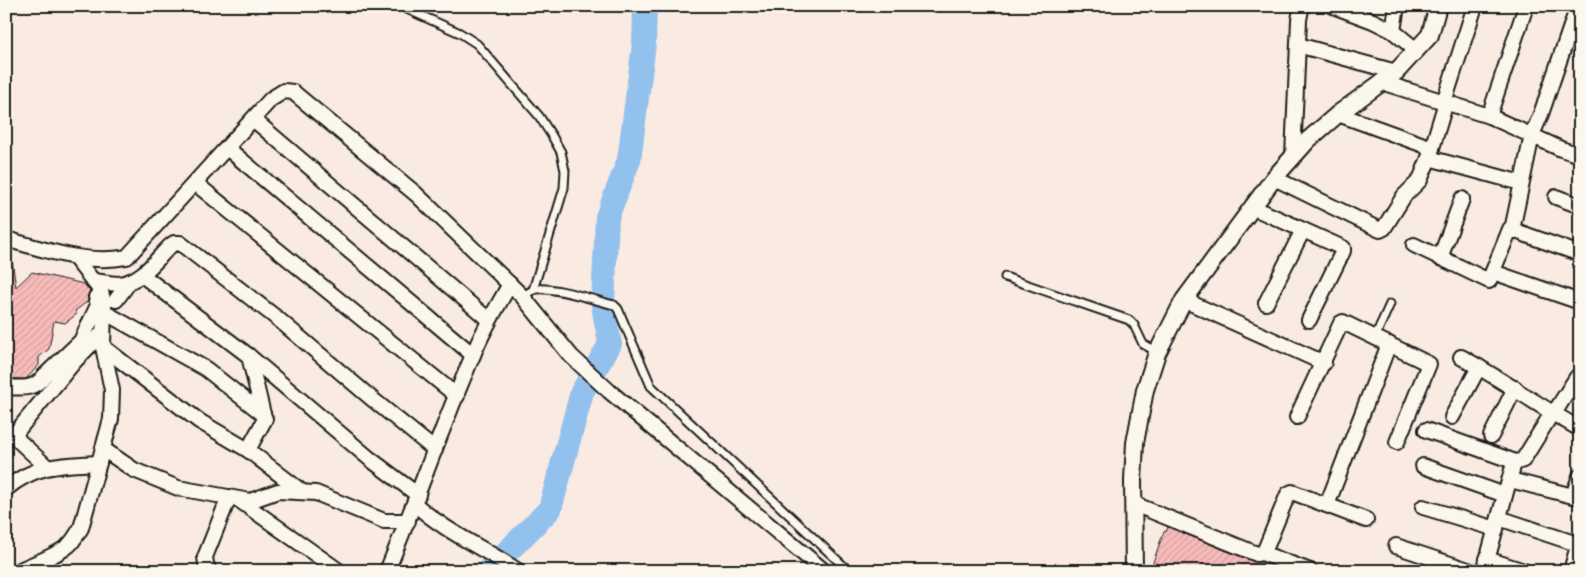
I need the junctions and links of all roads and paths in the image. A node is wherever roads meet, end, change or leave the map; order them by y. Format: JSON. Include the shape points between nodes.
{"nodes":[{"id":1,"x":400,"y":6,"type":"edge"},
{"id":2,"x":1303,"y":6,"type":"edge"},
{"id":3,"x":1333,"y":6,"type":"edge"},
{"id":4,"x":1397,"y":6,"type":"edge"},
{"id":5,"x":1438,"y":6,"type":"edge"},
{"id":6,"x":1475,"y":6,"type":"edge"},
{"id":7,"x":1526,"y":6,"type":"edge"},
{"id":8,"x":1578,"y":6,"type":"edge"},
{"id":9,"x":1393,"y":31,"type":"junction"},
{"id":10,"x":1298,"y":45,"type":"junction"},
{"id":11,"x":1416,"y":50,"type":"junction"},
{"id":12,"x":1396,"y":72,"type":"junction"},
{"id":13,"x":1381,"y":82,"type":"junction"},
{"id":14,"x":1445,"y":102,"type":"junction"},
{"id":15,"x":1338,"y":114,"type":"junction"},
{"id":16,"x":1489,"y":116,"type":"junction"},
{"id":17,"x":253,"y":119,"type":"junction"},
{"id":18,"x":1532,"y":135,"type":"junction"},
{"id":19,"x":227,"y":148,"type":"junction"},
{"id":20,"x":1430,"y":153,"type":"junction"},
{"id":21,"x":1580,"y":155,"type":"edge"},
{"id":22,"x":1293,"y":156,"type":"junction"},
{"id":23,"x":1274,"y":178,"type":"junction"},
{"id":24,"x":1514,"y":181,"type":"dead end"},
{"id":25,"x":195,"y":183,"type":"junction"},
{"id":26,"x":1556,"y":197,"type":"dead end"},
{"id":27,"x":1462,"y":199,"type":"dead end"},
{"id":28,"x":1580,"y":206,"type":"edge"},
{"id":29,"x":1252,"y":207,"type":"junction"},
{"id":30,"x":1304,"y":230,"type":"junction"},
{"id":31,"x":1512,"y":230,"type":"junction"},
{"id":32,"x":6,"y":239,"type":"edge"},
{"id":33,"x":1414,"y":245,"type":"dead end"},
{"id":34,"x":1580,"y":254,"type":"edge"},
{"id":35,"x":70,"y":257,"type":"junction"},
{"id":36,"x":1440,"y":258,"type":"junction"},
{"id":37,"x":1493,"y":272,"type":"junction"},
{"id":38,"x":1005,"y":277,"type":"dead end"},
{"id":39,"x":136,"y":278,"type":"junction"},
{"id":40,"x":95,"y":281,"type":"junction"},
{"id":41,"x":510,"y":284,"type":"junction"},
{"id":42,"x":528,"y":293,"type":"junction"},
{"id":43,"x":116,"y":300,"type":"dead end"},
{"id":44,"x":1184,"y":300,"type":"junction"},
{"id":45,"x":1580,"y":302,"type":"edge"},
{"id":46,"x":1266,"y":303,"type":"dead end"},
{"id":47,"x":1390,"y":304,"type":"dead end"},
{"id":48,"x":104,"y":312,"type":"junction"},
{"id":49,"x":489,"y":320,"type":"junction"},
{"id":50,"x":1309,"y":320,"type":"dead end"},
{"id":51,"x":103,"y":332,"type":"junction"},
{"id":52,"x":1375,"y":337,"type":"junction"},
{"id":53,"x":1389,"y":344,"type":"junction"},
{"id":54,"x":103,"y":347,"type":"junction"},
{"id":55,"x":1157,"y":353,"type":"junction"},
{"id":56,"x":473,"y":354,"type":"junction"},
{"id":57,"x":249,"y":356,"type":"junction"},
{"id":58,"x":1461,"y":357,"type":"dead end"},
{"id":59,"x":1324,"y":363,"type":"junction"},
{"id":60,"x":1479,"y":367,"type":"junction"},
{"id":61,"x":1577,"y":377,"type":"dead end"},
{"id":62,"x":6,"y":387,"type":"edge"},
{"id":63,"x":1515,"y":388,"type":"junction"},
{"id":64,"x":457,"y":396,"type":"junction"},
{"id":65,"x":1552,"y":413,"type":"junction"},
{"id":66,"x":263,"y":414,"type":"junction"},
{"id":67,"x":1296,"y":417,"type":"dead end"},
{"id":68,"x":1452,"y":417,"type":"dead end"},
{"id":69,"x":1580,"y":429,"type":"edge"},
{"id":70,"x":1426,"y":430,"type":"dead end"},
{"id":71,"x":1490,"y":436,"type":"dead end"},
{"id":72,"x":1397,"y":442,"type":"dead end"},
{"id":73,"x":103,"y":449,"type":"junction"},
{"id":74,"x":248,"y":450,"type":"junction"},
{"id":75,"x":435,"y":450,"type":"junction"},
{"id":76,"x":99,"y":463,"type":"junction"},
{"id":77,"x":1514,"y":463,"type":"junction"},
{"id":78,"x":1423,"y":466,"type":"dead end"},
{"id":79,"x":47,"y":467,"type":"junction"},
{"id":80,"x":1580,"y":477,"type":"edge"},
{"id":81,"x":1510,"y":480,"type":"junction"},
{"id":82,"x":6,"y":489,"type":"edge"},
{"id":83,"x":301,"y":491,"type":"junction"},
{"id":84,"x":1505,"y":495,"type":"junction"},
{"id":85,"x":1576,"y":497,"type":"edge"},
{"id":86,"x":233,"y":498,"type":"junction"},
{"id":87,"x":417,"y":499,"type":"junction"},
{"id":88,"x":1134,"y":504,"type":"junction"},
{"id":89,"x":1328,"y":505,"type":"junction"},
{"id":90,"x":1423,"y":507,"type":"dead end"},
{"id":91,"x":1366,"y":520,"type":"dead end"},
{"id":92,"x":408,"y":521,"type":"junction"},
{"id":93,"x":1497,"y":523,"type":"junction"},
{"id":94,"x":1579,"y":543,"type":"edge"},
{"id":95,"x":1396,"y":546,"type":"dead end"},
{"id":96,"x":1262,"y":553,"type":"junction"},
{"id":97,"x":1485,"y":565,"type":"edge"},
{"id":98,"x":18,"y":571,"type":"edge"},
{"id":99,"x":209,"y":571,"type":"edge"},
{"id":100,"x":338,"y":571,"type":"edge"},
{"id":101,"x":387,"y":571,"type":"edge"},
{"id":102,"x":518,"y":571,"type":"edge"},
{"id":103,"x":824,"y":571,"type":"edge"},
{"id":104,"x":849,"y":571,"type":"edge"},
{"id":105,"x":1134,"y":571,"type":"edge"},
{"id":106,"x":1310,"y":571,"type":"edge"},
{"id":107,"x":1471,"y":571,"type":"edge"},
{"id":108,"x":1524,"y":571,"type":"edge"},
{"id":109,"x":1571,"y":571,"type":"edge"}],
"edges":[{"from":1,"to":42,"type":"lane","via":[[477,44],[539,116],[560,152],[565,171],[564,188]]},
{"from":2,"to":10,"type":"street"},
{"from":3,"to":9,"type":"street"},
{"from":4,"to":9,"type":"street"},
{"from":5,"to":11,"type":"street","via":[[1430,35]]},
{"from":6,"to":14,"type":"street"},
{"from":7,"to":16,"type":"street"},
{"from":8,"to":18,"type":"street"},
{"from":9,"to":11,"type":"street"},
{"from":10,"to":12,"type":"street"},
{"from":10,"to":22,"type":"street"},
{"from":11,"to":12,"type":"street"},
{"from":12,"to":13,"type":"street"},
{"from":13,"to":14,"type":"street"},
{"from":13,"to":15,"type":"street"},
{"from":14,"to":16,"type":"street"},
{"from":14,"to":20,"type":"street"},
{"from":15,"to":20,"type":"street"},
{"from":15,"to":22,"type":"street"},
{"from":16,"to":18,"type":"street"},
{"from":17,"to":19,"type":"street"},
{"from":17,"to":41,"type":"street","via":[[271,99],[284,91],[293,92],[416,194]]},
{"from":17,"to":49,"type":"street"},
{"from":18,"to":21,"type":"street"},
{"from":18,"to":31,"type":"street"},
{"from":19,"to":25,"type":"street"},
{"from":19,"to":56,"type":"street"},
{"from":20,"to":23,"type":"street","via":[[1420,180],[1380,230]]},
{"from":20,"to":24,"type":"street"},
{"from":22,"to":23,"type":"street"},
{"from":23,"to":29,"type":"street"},
{"from":25,"to":35,"type":"street","via":[[125,254],[116,259]]},
{"from":25,"to":64,"type":"street"},
{"from":26,"to":28,"type":"street"},
{"from":27,"to":36,"type":"street"},
{"from":29,"to":30,"type":"street"},
{"from":29,"to":44,"type":"street"},
{"from":30,"to":46,"type":"street"},
{"from":30,"to":50,"type":"street","via":[[1342,246],[1343,251]]},
{"from":31,"to":34,"type":"street"},
{"from":31,"to":37,"type":"street","via":[[1509,230]]},
{"from":32,"to":35,"type":"street"},
{"from":33,"to":36,"type":"street"},
{"from":35,"to":40,"type":"street"},
{"from":35,"to":62,"type":"street","via":[[93,288],[98,305],[82,341],[40,382],[26,388]]},
{"from":36,"to":37,"type":"street","via":[[1489,281]]},
{"from":37,"to":45,"type":"street"},
{"from":38,"to":55,"type":"lane","via":[[1129,320],[1143,344]]},
{"from":39,"to":40,"type":"street","via":[[119,284]]},
{"from":39,"to":43,"type":"street"},
{"from":39,"to":57,"type":"street"},
{"from":39,"to":75,"type":"street","via":[[169,246],[180,243],[278,319]]},
{"from":40,"to":48,"type":"street","via":[[101,291]]},
{"from":41,"to":42,"type":"street"},
{"from":41,"to":49,"type":"street"},
{"from":42,"to":103,"type":"street","via":[[571,356]]},
{"from":42,"to":104,"type":"lane","via":[[542,288],[557,290],[612,305],[618,310],[651,386]]},
{"from":44,"to":55,"type":"street"},
{"from":44,"to":59,"type":"street"},
{"from":47,"to":52,"type":"lane"},
{"from":48,"to":51,"type":"street"},
{"from":48,"to":66,"type":"street","via":[[206,369]]},
{"from":49,"to":56,"type":"street"},
{"from":51,"to":54,"type":"street"},
{"from":51,"to":79,"type":"street","via":[[18,430],[16,436],[19,441]]},
{"from":52,"to":53,"type":"street"},
{"from":52,"to":59,"type":"street","via":[[1341,323]]},
{"from":53,"to":72,"type":"street","via":[[1429,364]]},
{"from":53,"to":89,"type":"street"},
{"from":54,"to":73,"type":"street","via":[[112,390],[111,419]]},
{"from":54,"to":74,"type":"street","via":[[199,421]]},
{"from":55,"to":88,"type":"street","via":[[1145,390],[1135,443]]},
{"from":56,"to":64,"type":"street"},
{"from":57,"to":66,"type":"street"},
{"from":57,"to":87,"type":"street"},
{"from":58,"to":60,"type":"street"},
{"from":59,"to":67,"type":"street"},
{"from":60,"to":63,"type":"street"},
{"from":60,"to":68,"type":"street"},
{"from":61,"to":65,"type":"street"},
{"from":63,"to":65,"type":"street"},
{"from":63,"to":71,"type":"street"},
{"from":64,"to":75,"type":"street"},
{"from":65,"to":69,"type":"street"},
{"from":65,"to":77,"type":"street","via":[[1523,460]]},
{"from":66,"to":74,"type":"street","via":[[264,424]]},
{"from":70,"to":77,"type":"street"},
{"from":73,"to":76,"type":"street"},
{"from":73,"to":86,"type":"street","via":[[134,470],[178,488]]},
{"from":74,"to":83,"type":"street"},
{"from":75,"to":87,"type":"street"},
{"from":76,"to":79,"type":"street"},
{"from":76,"to":98,"type":"street","via":[[81,528],[70,544]]},
{"from":77,"to":81,"type":"street"},
{"from":78,"to":84,"type":"street"},
{"from":79,"to":82,"type":"street","via":[[15,481]]},
{"from":80,"to":85,"type":"street"},
{"from":81,"to":84,"type":"street"},
{"from":81,"to":85,"type":"street"},
{"from":83,"to":86,"type":"street","via":[[278,491],[250,501]]},
{"from":83,"to":92,"type":"street","via":[[316,493],[384,521]]},
{"from":84,"to":93,"type":"street"},
{"from":86,"to":99,"type":"street","via":[[205,557]]},
{"from":86,"to":100,"type":"street"},
{"from":87,"to":92,"type":"street"},
{"from":87,"to":102,"type":"street","via":[[427,515]]},
{"from":88,"to":96,"type":"street","via":[[1257,554]]},
{"from":88,"to":105,"type":"street"},
{"from":89,"to":91,"type":"street"},
{"from":89,"to":96,"type":"street","via":[[1289,492]]},
{"from":90,"to":93,"type":"street"},
{"from":92,"to":101,"type":"street"},
{"from":93,"to":94,"type":"street"},
{"from":93,"to":97,"type":"street"},
{"from":94,"to":109,"type":"street"},
{"from":95,"to":107,"type":"street"},
{"from":96,"to":106,"type":"street"},
{"from":97,"to":108,"type":"street"}]}
